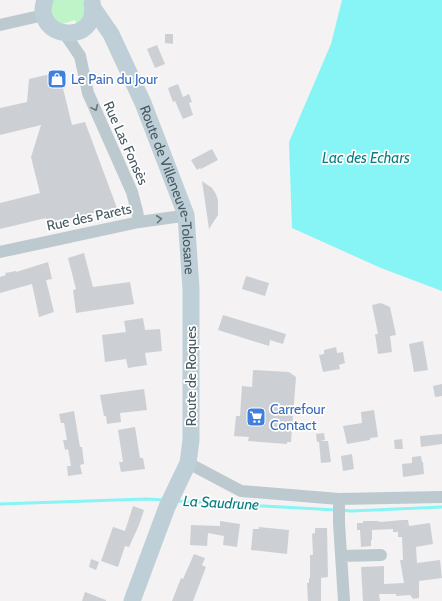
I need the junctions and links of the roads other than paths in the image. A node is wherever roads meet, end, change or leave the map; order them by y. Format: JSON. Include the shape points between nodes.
{"nodes":[{"id":1,"x":92,"y":4,"type":"edge"},
{"id":2,"x":45,"y":7,"type":"edge"},
{"id":3,"x":0,"y":25,"type":"edge"},
{"id":4,"x":72,"y":32,"type":"junction"},
{"id":5,"x":117,"y":48,"type":"junction"},
{"id":6,"x":186,"y":214,"type":"junction"},
{"id":7,"x":139,"y":222,"type":"junction"},
{"id":8,"x":0,"y":252,"type":"edge"},
{"id":9,"x":192,"y":289,"type":"joint"},
{"id":10,"x":188,"y":463,"type":"junction"},
{"id":11,"x":442,"y":497,"type":"edge"},
{"id":12,"x":339,"y":499,"type":"junction"},
{"id":13,"x":381,"y":555,"type":"dead end"},
{"id":14,"x":341,"y":556,"type":"junction"},
{"id":15,"x":132,"y":601,"type":"edge"},
{"id":16,"x":344,"y":601,"type":"edge"}],
"edges":[{"from":1,"to":4,"type":"street","via":[[91,19],[84,28]]},
{"from":1,"to":5,"type":"street","name":"Route de Villeneuve-Tolosane"},
{"from":2,"to":3,"type":"street"},
{"from":2,"to":4,"type":"street","via":[[46,20],[54,29]]},
{"from":4,"to":5,"type":"street","name":"Route de Villeneuve-Tolosane","via":[[97,34]]},
{"from":4,"to":7,"type":"street","name":"Rue Las Fonsès","one_way":true,"via":[[88,93],[132,192]]},
{"from":5,"to":6,"type":"street","name":"Route de Villeneuve-Tolosane","via":[[143,103]]},
{"from":7,"to":6,"type":"street","name":"Rue des Parets","one_way":true},
{"from":6,"to":9,"type":"street","name":"Route de Villeneuve-Tolosane"},
{"from":7,"to":8,"type":"street","name":"Rue des Parets"},
{"from":9,"to":10,"type":"street","name":"Route de Roques","via":[[191,440]]},
{"from":10,"to":12,"type":"street","via":[[241,491]]},
{"from":10,"to":15,"type":"street","name":"Route de Roques","via":[[165,511]]},
{"from":11,"to":12,"type":"street"},
{"from":12,"to":14,"type":"street"},
{"from":13,"to":14,"type":"street"},
{"from":14,"to":16,"type":"street"}]}
